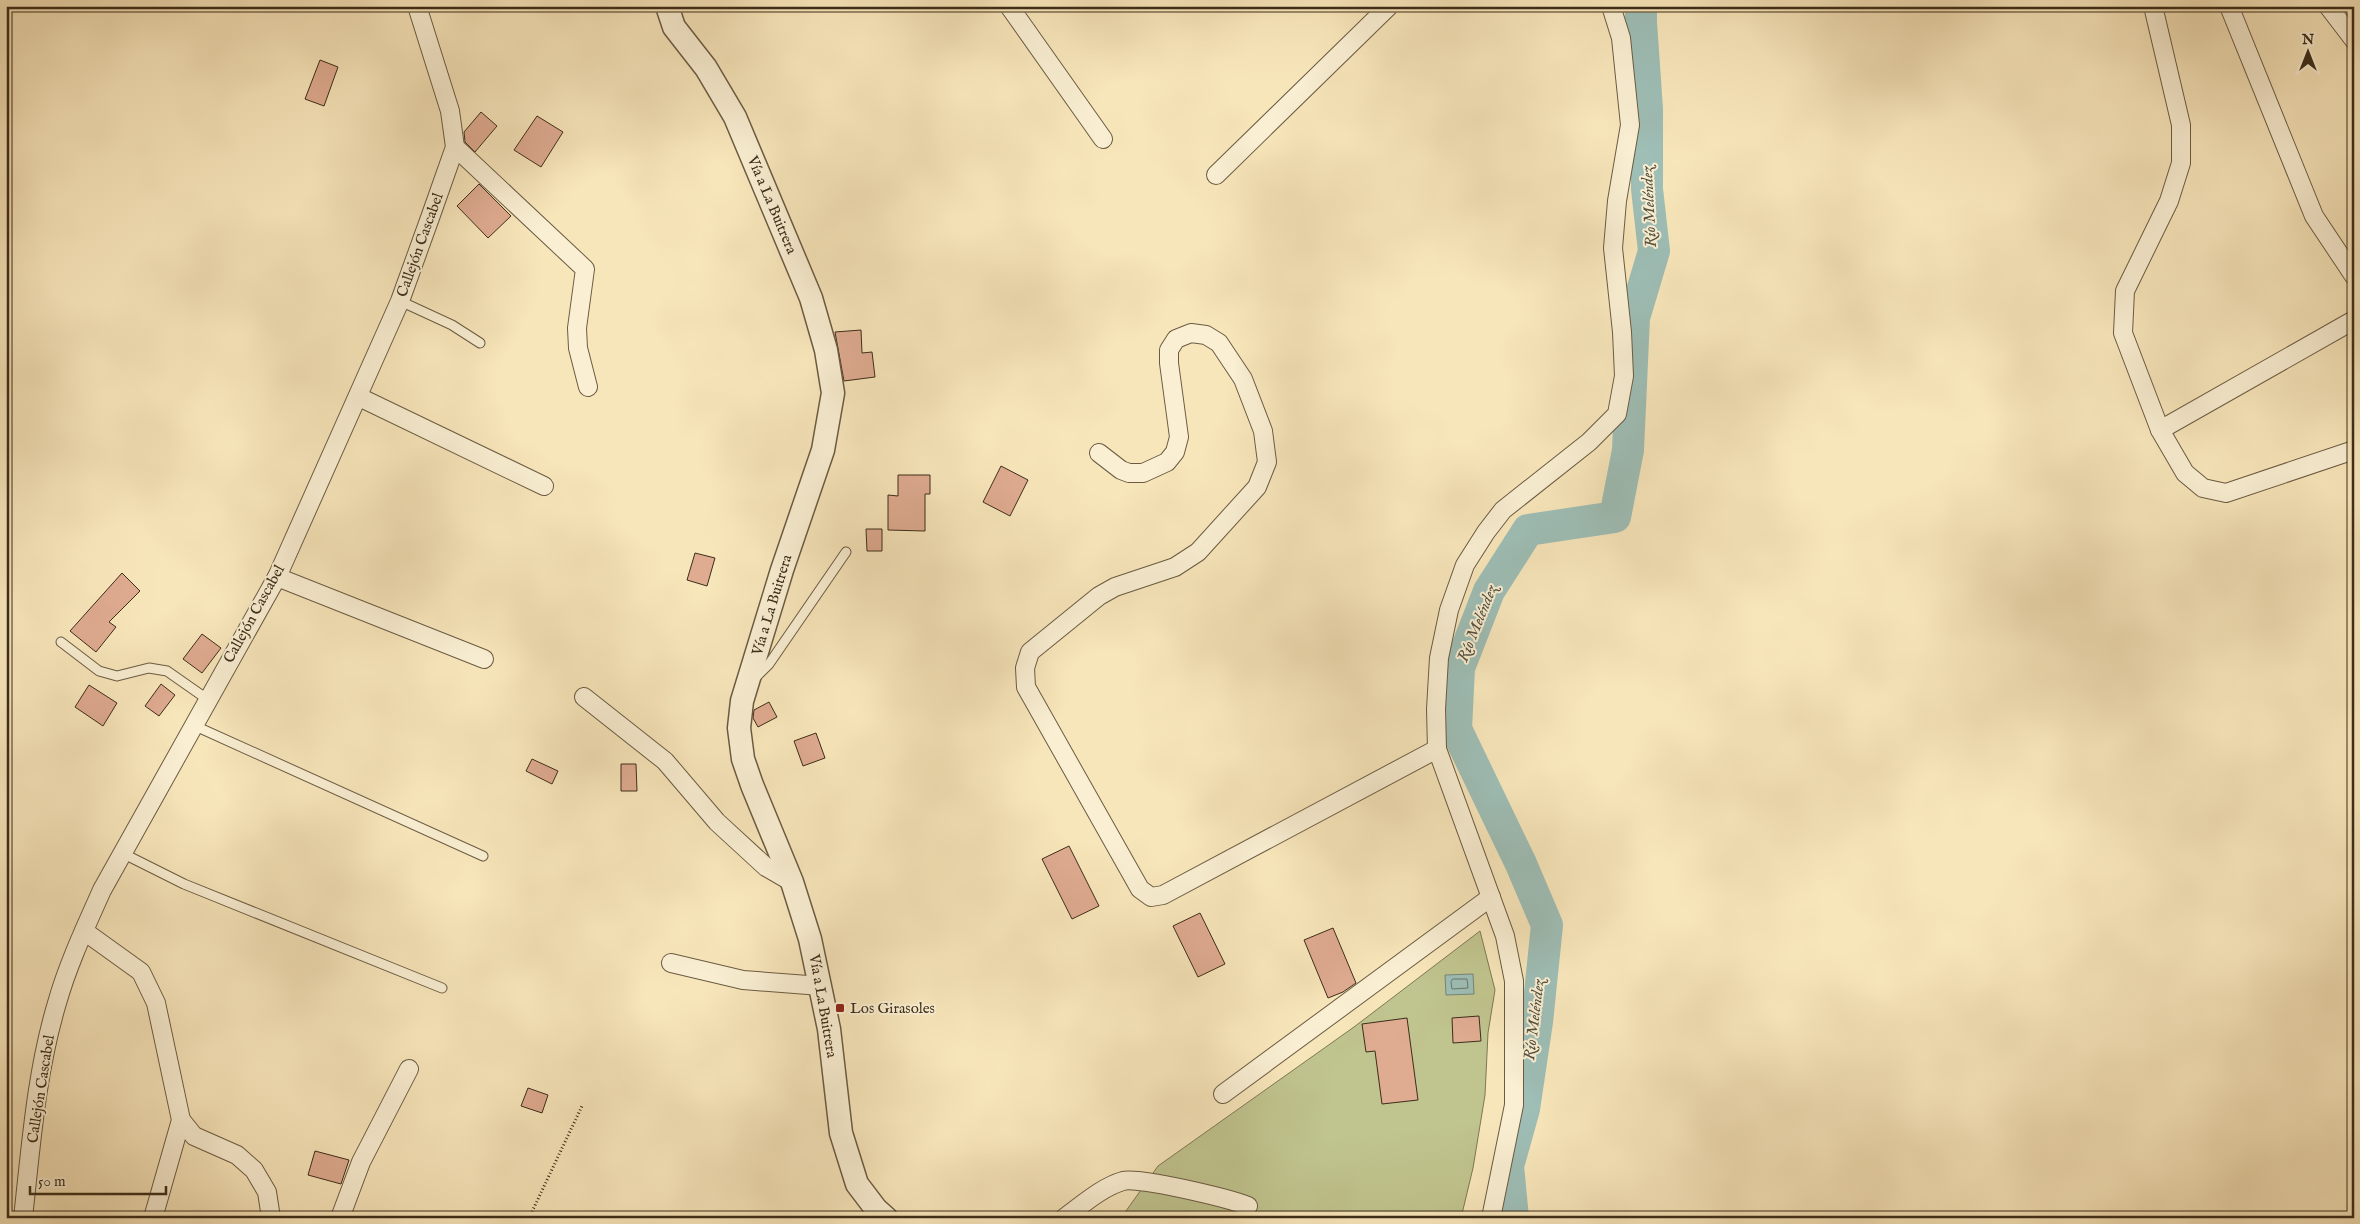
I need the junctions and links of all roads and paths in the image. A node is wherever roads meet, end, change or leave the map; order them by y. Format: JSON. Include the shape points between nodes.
{"nodes":[{"id":1,"x":417,"y":6,"type":"edge"},
{"id":2,"x":667,"y":6,"type":"edge"},
{"id":3,"x":1009,"y":6,"type":"edge"},
{"id":4,"x":1389,"y":6,"type":"edge"},
{"id":5,"x":1611,"y":6,"type":"edge"},
{"id":6,"x":2153,"y":6,"type":"edge"},
{"id":7,"x":2229,"y":6,"type":"edge"},
{"id":8,"x":2328,"y":6,"type":"edge"},
{"id":9,"x":2354,"y":40,"type":"edge"},
{"id":10,"x":1103,"y":139,"type":"dead end"},
{"id":11,"x":455,"y":147,"type":"junction"},
{"id":12,"x":1216,"y":175,"type":"dead end"},
{"id":13,"x":2354,"y":276,"type":"edge"},
{"id":14,"x":400,"y":301,"type":"junction"},
{"id":15,"x":2354,"y":320,"type":"edge"},
{"id":16,"x":480,"y":343,"type":"dead end"},
{"id":17,"x":588,"y":387,"type":"dead end"},
{"id":18,"x":358,"y":397,"type":"junction"},
{"id":19,"x":2160,"y":430,"type":"junction"},
{"id":20,"x":2354,"y":450,"type":"edge"},
{"id":21,"x":1099,"y":453,"type":"dead end"},
{"id":22,"x":544,"y":486,"type":"dead end"},
{"id":23,"x":846,"y":552,"type":"dead end"},
{"id":24,"x":276,"y":577,"type":"junction"},
{"id":25,"x":61,"y":642,"type":"dead end"},
{"id":26,"x":484,"y":659,"type":"dead end"},
{"id":27,"x":747,"y":686,"type":"junction"},
{"id":28,"x":584,"y":697,"type":"dead end"},
{"id":29,"x":207,"y":699,"type":"junction"},
{"id":30,"x":193,"y":725,"type":"junction"},
{"id":31,"x":1438,"y":749,"type":"junction"},
{"id":32,"x":122,"y":853,"type":"junction"},
{"id":33,"x":483,"y":856,"type":"dead end"},
{"id":34,"x":792,"y":882,"type":"junction"},
{"id":35,"x":1491,"y":897,"type":"junction"},
{"id":36,"x":84,"y":931,"type":"junction"},
{"id":37,"x":671,"y":962,"type":"dead end"},
{"id":38,"x":821,"y":986,"type":"junction"},
{"id":39,"x":442,"y":988,"type":"dead end"},
{"id":40,"x":409,"y":1069,"type":"dead end"},
{"id":41,"x":1223,"y":1094,"type":"dead end"},
{"id":42,"x":582,"y":1106,"type":"dead end"},
{"id":43,"x":181,"y":1120,"type":"junction"},
{"id":44,"x":1248,"y":1206,"type":"dead end"},
{"id":45,"x":22,"y":1218,"type":"edge"},
{"id":46,"x":154,"y":1218,"type":"edge"},
{"id":47,"x":271,"y":1218,"type":"edge"},
{"id":48,"x":340,"y":1218,"type":"edge"},
{"id":49,"x":529,"y":1218,"type":"edge"},
{"id":50,"x":886,"y":1218,"type":"edge"},
{"id":51,"x":1064,"y":1218,"type":"edge"},
{"id":52,"x":1490,"y":1218,"type":"edge"}],
"edges":[{"from":1,"to":11,"type":"street","name":"Callejón Cascabel","via":[[450,111]]},
{"from":2,"to":27,"type":"street","name":"Vía a La Buitrera","via":[[674,27],[706,68],[735,117],[811,298],[826,350],[833,393],[823,450]]},
{"from":3,"to":10,"type":"street"},
{"from":4,"to":12,"type":"street"},
{"from":5,"to":31,"type":"street","via":[[1621,38],[1630,125],[1613,248],[1624,376],[1617,414],[1589,442],[1503,510],[1465,565],[1449,610],[1439,658]]},
{"from":6,"to":19,"type":"street","via":[[2181,125],[2181,163],[2169,202],[2125,291],[2123,333]]},
{"from":7,"to":13,"type":"street","via":[[2314,216]]},
{"from":8,"to":9,"type":"street"},
{"from":11,"to":14,"type":"street","name":"Callejón Cascabel"},
{"from":11,"to":17,"type":"street","via":[[585,269],[577,328]]},
{"from":14,"to":16,"type":"lane","via":[[452,325]]},
{"from":14,"to":18,"type":"street","name":"Callejón Cascabel"},
{"from":15,"to":19,"type":"street"},
{"from":18,"to":22,"type":"street"},
{"from":18,"to":24,"type":"street","name":"Callejón Cascabel"},
{"from":19,"to":20,"type":"street","via":[[2185,473],[2203,488],[2226,493]]},
{"from":21,"to":31,"type":"street","via":[[1121,470],[1143,473],[1167,462],[1176,452],[1179,437],[1170,350],[1176,340],[1191,333],[1206,335],[1219,343],[1243,379],[1263,431],[1266,462],[1258,487],[1198,552],[1176,566],[1115,587],[1099,596],[1030,652],[1025,668],[1026,686],[1140,889],[1151,897],[1163,895]]},
{"from":23,"to":27,"type":"lane","via":[[769,664]]},
{"from":24,"to":26,"type":"street"},
{"from":24,"to":29,"type":"street","name":"Callejón Cascabel"},
{"from":25,"to":29,"type":"lane","via":[[99,671],[117,676],[149,668],[167,671]]},
{"from":27,"to":34,"type":"street","name":"Vía a La Buitrera","via":[[739,728],[743,759]]},
{"from":28,"to":34,"type":"street","via":[[665,761],[717,822],[766,866]]},
{"from":29,"to":30,"type":"street","name":"Callejón Cascabel"},
{"from":30,"to":32,"type":"street","name":"Callejón Cascabel"},
{"from":30,"to":33,"type":"lane"},
{"from":31,"to":35,"type":"street"},
{"from":32,"to":36,"type":"street","name":"Callejón Cascabel"},
{"from":32,"to":39,"type":"lane","via":[[184,884]]},
{"from":34,"to":38,"type":"street","name":"Vía a La Buitrera"},
{"from":35,"to":41,"type":"street"},
{"from":35,"to":52,"type":"street","via":[[1505,936],[1514,980],[1516,1054],[1514,1105]]},
{"from":36,"to":43,"type":"street","via":[[141,972],[156,1003]]},
{"from":36,"to":45,"type":"street","name":"Callejón Cascabel","via":[[57,1002],[40,1072]]},
{"from":37,"to":38,"type":"street","via":[[743,980]]},
{"from":38,"to":50,"type":"street","name":"Vía a La Buitrera","via":[[842,1133],[857,1184]]},
{"from":40,"to":48,"type":"street","via":[[361,1162]]},
{"from":42,"to":49,"type":"path"},
{"from":43,"to":46,"type":"street"},
{"from":43,"to":47,"type":"street","via":[[194,1136],[237,1155],[254,1170],[267,1192]]},
{"from":44,"to":51,"type":"street","via":[[1134,1179],[1113,1184]]}]}
